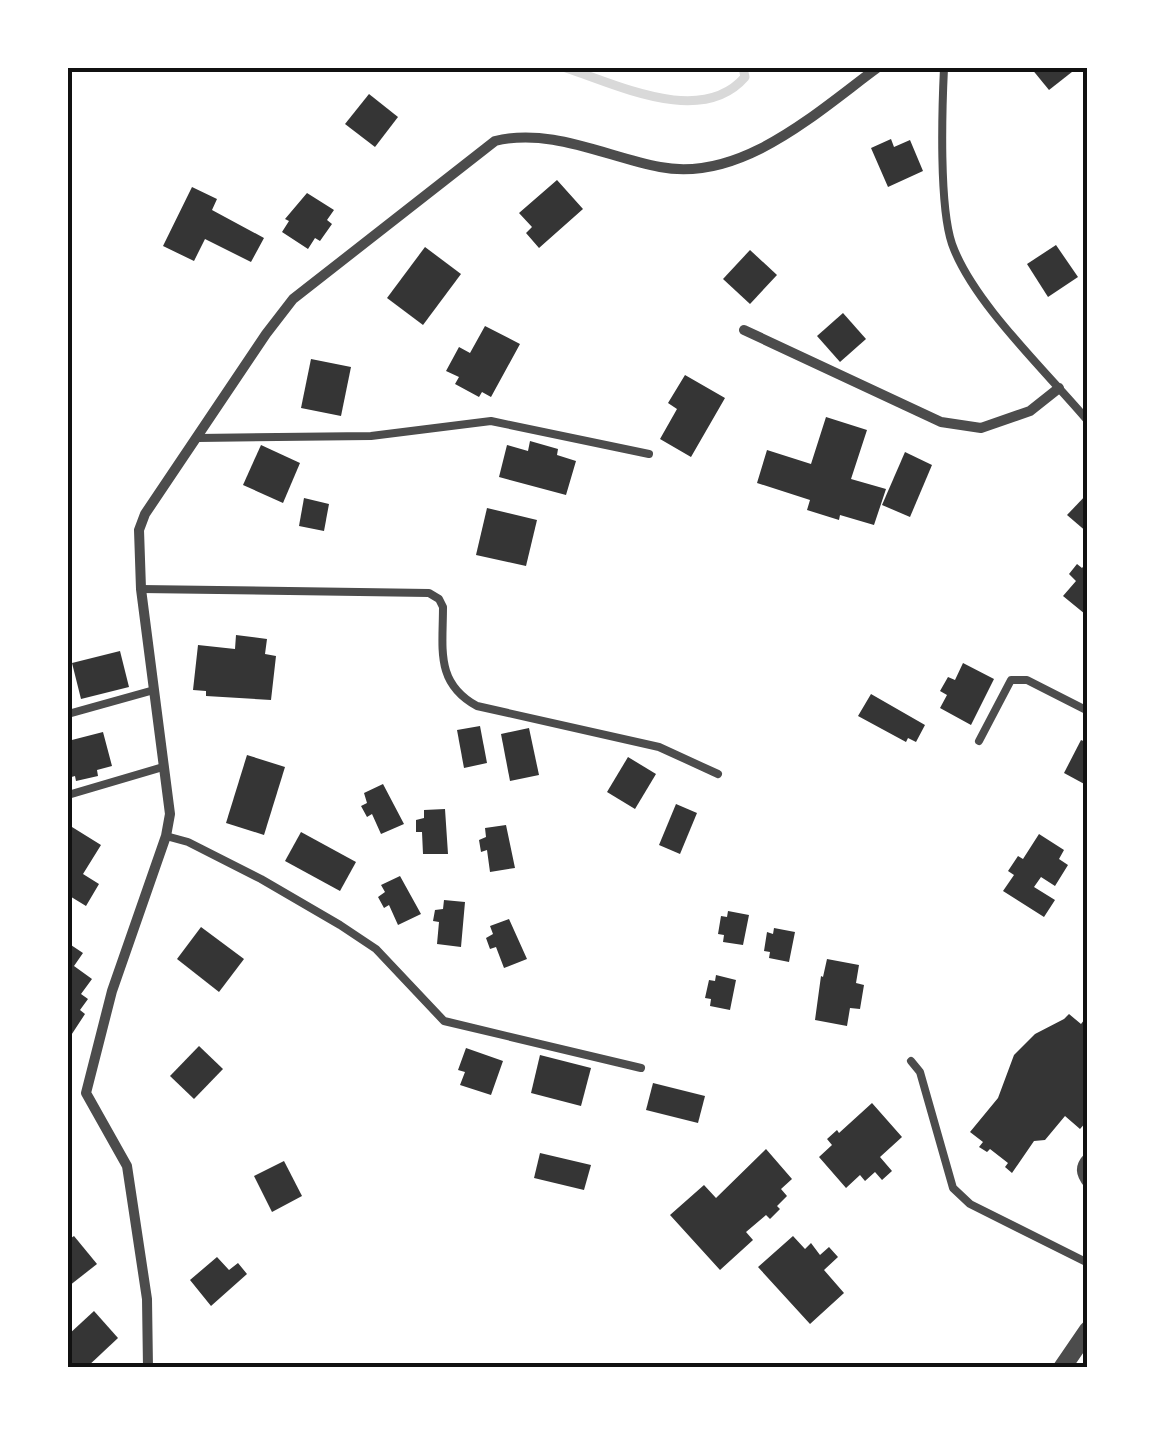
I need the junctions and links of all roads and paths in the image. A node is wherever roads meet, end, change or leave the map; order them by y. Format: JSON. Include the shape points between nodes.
{"nodes":[{"id":1,"x":876,"y":68,"type":"edge"},
{"id":2,"x":944,"y":68,"type":"edge"},
{"id":3,"x":744,"y":330,"type":"dead end"},
{"id":4,"x":1060,"y":388,"type":"junction"},
{"id":5,"x":1088,"y":421,"type":"edge"},
{"id":6,"x":198,"y":438,"type":"junction"},
{"id":7,"x":649,"y":454,"type":"dead end"},
{"id":8,"x":141,"y":589,"type":"junction"},
{"id":9,"x":154,"y":690,"type":"junction"},
{"id":10,"x":1088,"y":711,"type":"edge"},
{"id":11,"x":68,"y":714,"type":"edge"},
{"id":12,"x":979,"y":741,"type":"dead end"},
{"id":13,"x":163,"y":767,"type":"junction"},
{"id":14,"x":718,"y":774,"type":"dead end"},
{"id":15,"x":68,"y":796,"type":"edge"},
{"id":16,"x":166,"y":836,"type":"junction"},
{"id":17,"x":911,"y":1061,"type":"dead end"},
{"id":18,"x":642,"y":1068,"type":"dead end"},
{"id":19,"x":1088,"y":1156,"type":"edge"},
{"id":20,"x":1088,"y":1185,"type":"edge"},
{"id":21,"x":1088,"y":1263,"type":"edge"},
{"id":22,"x":1088,"y":1330,"type":"edge"},
{"id":23,"x":148,"y":1368,"type":"edge"},
{"id":24,"x":1062,"y":1368,"type":"edge"}],
"edges":[{"from":1,"to":6,"type":"street","via":[[778,138],[731,161],[672,168],[588,146],[513,136],[496,140],[293,299]]},
{"from":2,"to":4,"type":"lane","via":[[952,244],[1004,328]]},
{"from":3,"to":4,"type":"street","via":[[941,422],[981,428],[1030,411]]},
{"from":4,"to":5,"type":"lane"},
{"from":6,"to":7,"type":"lane","via":[[371,436],[491,421]]},
{"from":6,"to":8,"type":"street","via":[[145,514],[139,530]]},
{"from":8,"to":9,"type":"street"},
{"from":8,"to":14,"type":"lane","via":[[430,593],[443,606],[444,668],[464,699],[660,747]]},
{"from":9,"to":11,"type":"lane"},
{"from":9,"to":13,"type":"street"},
{"from":10,"to":12,"type":"lane","via":[[1027,680],[1011,680]]},
{"from":13,"to":15,"type":"lane"},
{"from":13,"to":16,"type":"street"},
{"from":16,"to":18,"type":"lane","via":[[261,878],[340,925],[376,949],[444,1021]]},
{"from":16,"to":23,"type":"street","via":[[112,991],[86,1093],[127,1166],[146,1299]]},
{"from":17,"to":21,"type":"lane","via":[[920,1072],[953,1188],[970,1204]]},
{"from":19,"to":20,"type":"lane","via":[[1080,1172]]},
{"from":22,"to":24,"type":"street"}]}
